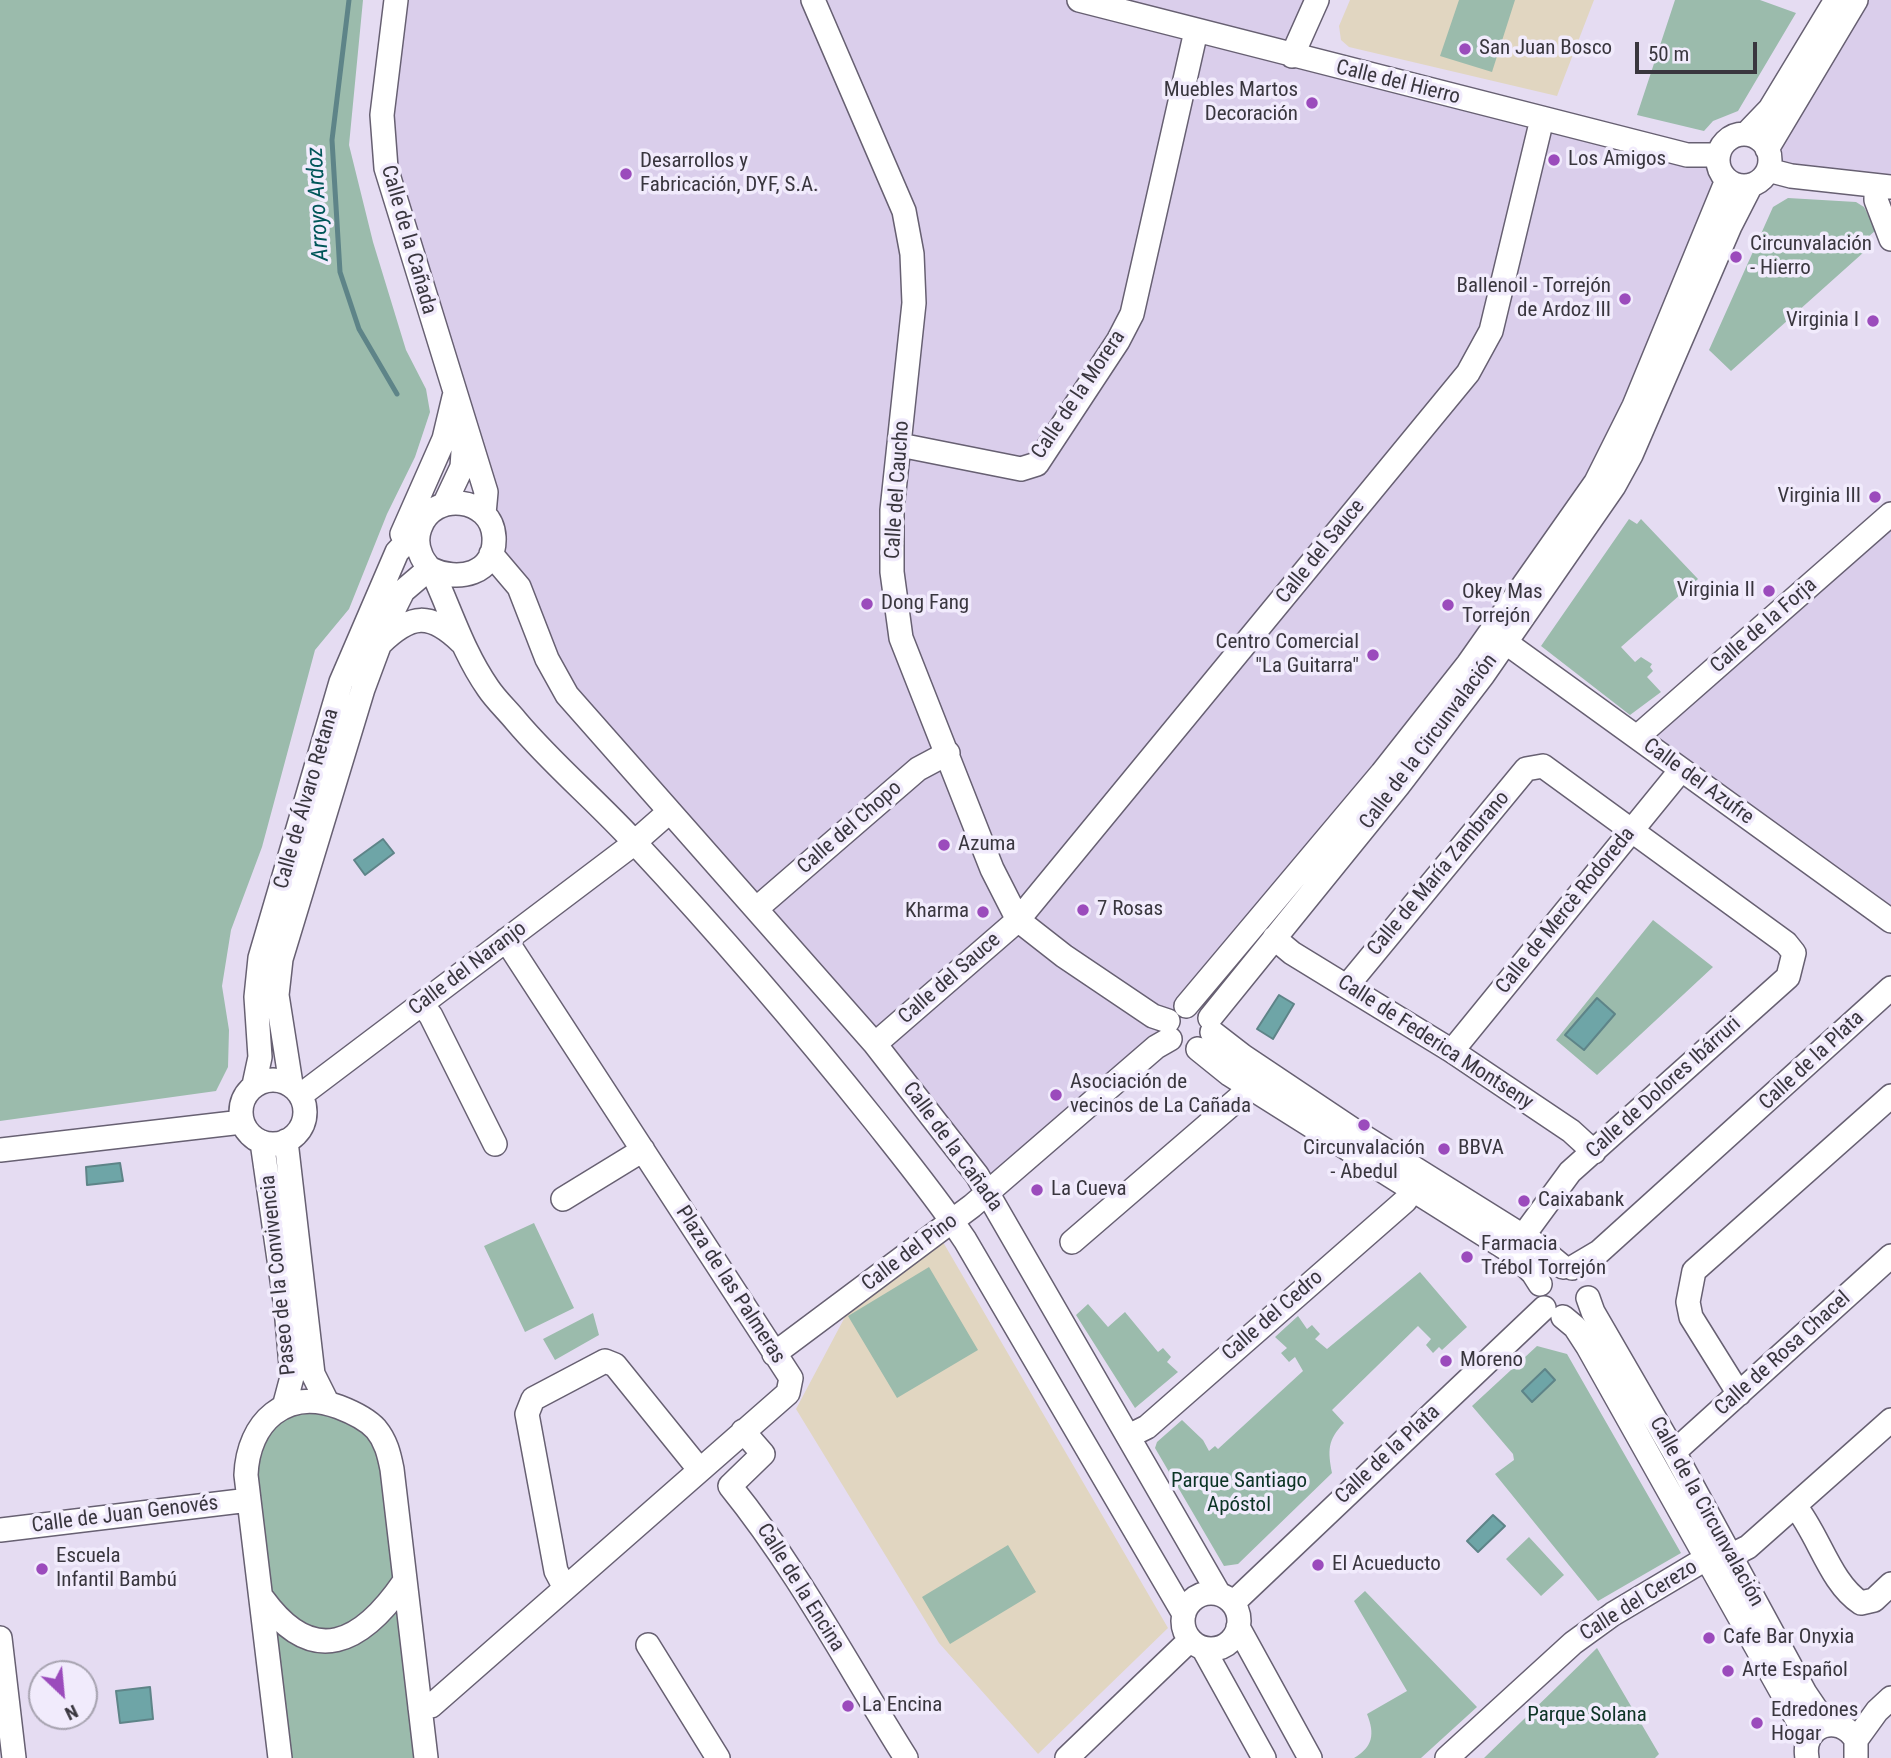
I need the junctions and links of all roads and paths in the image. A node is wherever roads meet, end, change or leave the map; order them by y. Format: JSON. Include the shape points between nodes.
{"nodes":[{"id":1,"x":396,"y":0,"type":"edge"},
{"id":2,"x":813,"y":0,"type":"edge"},
{"id":3,"x":1317,"y":0,"type":"edge"},
{"id":4,"x":1836,"y":0,"type":"edge"},
{"id":5,"x":1856,"y":0,"type":"edge"},
{"id":6,"x":1089,"y":1,"type":"edge"},
{"id":7,"x":1196,"y":31,"type":"junction"},
{"id":8,"x":1292,"y":56,"type":"junction"},
{"id":9,"x":1542,"y":119,"type":"junction"},
{"id":10,"x":1746,"y":134,"type":"junction"},
{"id":11,"x":1718,"y":155,"type":"junction"},
{"id":12,"x":1762,"y":168,"type":"junction"},
{"id":13,"x":1727,"y":180,"type":"junction"},
{"id":14,"x":1884,"y":187,"type":"edge"},
{"id":15,"x":1891,"y":239,"type":"edge"},
{"id":16,"x":454,"y":394,"type":"junction"},
{"id":17,"x":465,"y":427,"type":"junction"},
{"id":18,"x":900,"y":445,"type":"junction"},
{"id":19,"x":445,"y":503,"type":"junction"},
{"id":20,"x":485,"y":503,"type":"junction"},
{"id":21,"x":1891,"y":514,"type":"edge"},
{"id":22,"x":419,"y":530,"type":"junction"},
{"id":23,"x":397,"y":552,"type":"junction"},
{"id":24,"x":491,"y":554,"type":"junction"},
{"id":25,"x":430,"y":569,"type":"junction"},
{"id":26,"x":519,"y":587,"type":"junction"},
{"id":27,"x":1505,"y":642,"type":"junction"},
{"id":28,"x":381,"y":643,"type":"junction"},
{"id":29,"x":462,"y":643,"type":"junction"},
{"id":30,"x":1637,"y":737,"type":"junction"},
{"id":31,"x":947,"y":753,"type":"junction"},
{"id":32,"x":1681,"y":770,"type":"junction"},
{"id":33,"x":669,"y":812,"type":"junction"},
{"id":34,"x":1632,"y":831,"type":"junction"},
{"id":35,"x":635,"y":842,"type":"junction"},
{"id":36,"x":756,"y":909,"type":"junction"},
{"id":37,"x":1018,"y":920,"type":"junction"},
{"id":38,"x":1891,"y":921,"type":"edge"},
{"id":39,"x":1274,"y":938,"type":"junction"},
{"id":40,"x":506,"y":940,"type":"junction"},
{"id":41,"x":1347,"y":986,"type":"junction"},
{"id":42,"x":1891,"y":988,"type":"edge"},
{"id":43,"x":422,"y":1004,"type":"junction"},
{"id":44,"x":1186,"y":1006,"type":"junction"},
{"id":45,"x":1169,"y":1030,"type":"junction"},
{"id":46,"x":1206,"y":1033,"type":"junction"},
{"id":47,"x":875,"y":1044,"type":"junction"},
{"id":48,"x":1452,"y":1051,"type":"junction"},
{"id":49,"x":254,"y":1085,"type":"junction"},
{"id":50,"x":1248,"y":1086,"type":"junction"},
{"id":51,"x":296,"y":1089,"type":"junction"},
{"id":52,"x":1891,"y":1096,"type":"edge"},
{"id":53,"x":242,"y":1122,"type":"junction"},
{"id":54,"x":286,"y":1141,"type":"junction"},
{"id":55,"x":262,"y":1142,"type":"junction"},
{"id":56,"x":495,"y":1144,"type":"dead end"},
{"id":57,"x":0,"y":1150,"type":"edge"},
{"id":58,"x":643,"y":1150,"type":"junction"},
{"id":59,"x":1594,"y":1152,"type":"junction"},
{"id":60,"x":1413,"y":1190,"type":"junction"},
{"id":61,"x":988,"y":1192,"type":"junction"},
{"id":62,"x":563,"y":1199,"type":"dead end"},
{"id":63,"x":953,"y":1221,"type":"junction"},
{"id":64,"x":1522,"y":1236,"type":"junction"},
{"id":65,"x":1072,"y":1242,"type":"dead end"},
{"id":66,"x":1891,"y":1256,"type":"edge"},
{"id":67,"x":1568,"y":1267,"type":"junction"},
{"id":68,"x":1539,"y":1284,"type":"junction"},
{"id":69,"x":1588,"y":1298,"type":"junction"},
{"id":70,"x":1554,"y":1313,"type":"junction"},
{"id":71,"x":775,"y":1354,"type":"junction"},
{"id":72,"x":1739,"y":1394,"type":"junction"},
{"id":73,"x":327,"y":1402,"type":"junction"},
{"id":74,"x":284,"y":1407,"type":"junction"},
{"id":75,"x":1891,"y":1420,"type":"edge"},
{"id":76,"x":743,"y":1431,"type":"junction"},
{"id":77,"x":1129,"y":1436,"type":"junction"},
{"id":78,"x":1674,"y":1452,"type":"junction"},
{"id":79,"x":699,"y":1469,"type":"junction"},
{"id":80,"x":249,"y":1500,"type":"junction"},
{"id":81,"x":1795,"y":1506,"type":"junction"},
{"id":82,"x":0,"y":1530,"type":"edge"},
{"id":83,"x":1730,"y":1556,"type":"junction"},
{"id":84,"x":1707,"y":1558,"type":"junction"},
{"id":85,"x":404,"y":1582,"type":"junction"},
{"id":86,"x":1891,"y":1584,"type":"edge"},
{"id":87,"x":565,"y":1588,"type":"junction"},
{"id":88,"x":263,"y":1599,"type":"junction"},
{"id":89,"x":1226,"y":1599,"type":"junction"},
{"id":90,"x":1184,"y":1614,"type":"junction"},
{"id":91,"x":1238,"y":1627,"type":"junction"},
{"id":92,"x":0,"y":1638,"type":"edge"},
{"id":93,"x":1197,"y":1644,"type":"junction"},
{"id":94,"x":648,"y":1645,"type":"dead end"},
{"id":95,"x":1884,"y":1705,"type":"edge"},
{"id":96,"x":420,"y":1708,"type":"junction"},
{"id":97,"x":1846,"y":1737,"type":"edge"},
{"id":98,"x":1807,"y":1748,"type":"edge"},
{"id":99,"x":14,"y":1758,"type":"edge"},
{"id":100,"x":280,"y":1758,"type":"edge"},
{"id":101,"x":426,"y":1758,"type":"edge"},
{"id":102,"x":718,"y":1758,"type":"edge"},
{"id":103,"x":906,"y":1758,"type":"edge"},
{"id":104,"x":1067,"y":1758,"type":"edge"},
{"id":105,"x":1264,"y":1758,"type":"edge"},
{"id":106,"x":1310,"y":1758,"type":"edge"},
{"id":107,"x":1447,"y":1758,"type":"edge"}],
"edges":[{"from":1,"to":16,"type":"street","name":"Calle de la Cañada","via":[[382,143]]},
{"from":2,"to":18,"type":"street","name":"Calle del Caucho","via":[[904,211],[914,303]]},
{"from":3,"to":8,"type":"street"},
{"from":4,"to":10,"type":"street","via":[[1770,109]]},
{"from":5,"to":12,"type":"street","name":"Calle de la Circunvalación"},
{"from":6,"to":7,"type":"street","name":"Calle del Hierro"},
{"from":7,"to":8,"type":"street","name":"Calle del Hierro"},
{"from":7,"to":18,"type":"street","name":"Calle de la Morera","via":[[1132,314],[1037,464],[1021,470]]},
{"from":8,"to":9,"type":"street","name":"Calle del Hierro"},
{"from":9,"to":11,"type":"street","name":"Calle del Hierro","via":[[1687,155]]},
{"from":9,"to":37,"type":"street","name":"Calle del Sauce","via":[[1491,331],[1468,373]]},
{"from":10,"to":11,"type":"street","via":[[1729,139]]},
{"from":10,"to":12,"type":"street","via":[[1758,138]]},
{"from":11,"to":13,"type":"street","via":[[1719,169]]},
{"from":12,"to":13,"type":"street","via":[[1738,185]]},
{"from":12,"to":14,"type":"street"},
{"from":12,"to":27,"type":"street","name":"Calle de la Circunvalación","via":[[1623,471]]},
{"from":13,"to":44,"type":"street","name":"Calle de la Circunvalación","via":[[1634,407],[1596,482],[1459,675]]},
{"from":14,"to":15,"type":"street","via":[[1876,200]]},
{"from":16,"to":17,"type":"street","name":"Calle de la Cañada"},
{"from":16,"to":23,"type":"street","name":"Calle de la Cañada","via":[[444,439],[404,526]]},
{"from":17,"to":19,"type":"street","name":"Calle de la Cañada","via":[[462,467]]},
{"from":17,"to":20,"type":"street","name":"Calle de la Cañada"},
{"from":18,"to":31,"type":"street","name":"Calle del Caucho","via":[[892,510],[892,572],[901,638]]},
{"from":19,"to":20,"type":"street"},
{"from":19,"to":22,"type":"street","via":[[424,518]]},
{"from":20,"to":24,"type":"street","via":[[494,537]]},
{"from":20,"to":26,"type":"street","name":"Calle de la Cañada","via":[[516,568]]},
{"from":21,"to":30,"type":"street","name":"Calle de la Forja"},
{"from":22,"to":23,"type":"street","name":"Calle de Álvaro Retana"},
{"from":22,"to":25,"type":"street","via":[[421,557]]},
{"from":23,"to":49,"type":"street","name":"Calle de Álvaro Retana","via":[[341,682],[261,958],[256,997],[260,1057]]},
{"from":24,"to":25,"type":"street","via":[[466,577],[447,577]]},
{"from":24,"to":26,"type":"street","name":"Calle de la Cañada"},
{"from":25,"to":28,"type":"street","name":"Calle de Álvaro Retana","via":[[403,591]]},
{"from":25,"to":29,"type":"street","name":"Calle de la Cañada"},
{"from":26,"to":33,"type":"street","name":"Calle de la Cañada","via":[[547,659],[567,695]]},
{"from":27,"to":30,"type":"street","name":"Calle del Azufre"},
{"from":27,"to":39,"type":"street","name":"Calle de la Circunvalación","via":[[1398,786]]},
{"from":28,"to":29,"type":"street","via":[[410,621],[424,620],[443,625]]},
{"from":28,"to":51,"type":"street","name":"Calle de Álvaro Retana","via":[[281,960],[276,995]]},
{"from":29,"to":35,"type":"street","name":"Calle de la Cañada","via":[[488,688],[521,727]]},
{"from":30,"to":32,"type":"street","name":"Calle del Azufre"},
{"from":31,"to":36,"type":"street","name":"Calle del Chopo","via":[[918,769]]},
{"from":31,"to":37,"type":"street","name":"Calle del Caucho","via":[[992,869]]},
{"from":32,"to":34,"type":"street","name":"Calle de Mercè Rodoreda"},
{"from":32,"to":38,"type":"street","name":"Calle del Azufre"},
{"from":33,"to":35,"type":"street"},
{"from":33,"to":36,"type":"street","name":"Calle de la Cañada"},
{"from":34,"to":41,"type":"street","name":"Calle de María Zambrano","via":[[1543,766],[1526,769]]},
{"from":34,"to":48,"type":"street","name":"Calle de Mercè Rodoreda"},
{"from":34,"to":59,"type":"street","name":"Calle de Dolores Ibárruri","via":[[1794,953],[1788,977]]},
{"from":35,"to":40,"type":"street","name":"Calle del Naranjo"},
{"from":35,"to":63,"type":"street","name":"Calle de la Cañada","via":[[827,1061]]},
{"from":36,"to":47,"type":"street","name":"Calle de la Cañada"},
{"from":37,"to":45,"type":"street","name":"Calle del Caucho"},
{"from":37,"to":47,"type":"street","name":"Calle del Sauce"},
{"from":39,"to":41,"type":"street","name":"Calle de Federica Montseny"},
{"from":39,"to":46,"type":"street","name":"Calle de la Circunvalación"},
{"from":40,"to":43,"type":"street","name":"Calle del Naranjo"},
{"from":40,"to":58,"type":"street","name":"Plaza de las Palmeras"},
{"from":41,"to":48,"type":"street","name":"Calle de Federica Montseny"},
{"from":42,"to":67,"type":"street","name":"Calle de la Plata","via":[[1599,1252]]},
{"from":43,"to":51,"type":"street","name":"Calle del Naranjo"},
{"from":43,"to":56,"type":"street"},
{"from":44,"to":45,"type":"street","via":[[1177,1010]]},
{"from":44,"to":46,"type":"street","via":[[1204,1011]]},
{"from":45,"to":46,"type":"street","via":[[1177,1047]]},
{"from":45,"to":61,"type":"street","name":"Calle del Pino","via":[[1156,1047]]},
{"from":46,"to":50,"type":"street"},
{"from":46,"to":64,"type":"street"},
{"from":47,"to":61,"type":"street","name":"Calle de la Cañada"},
{"from":48,"to":59,"type":"street","name":"Calle de Federica Montseny","via":[[1571,1130]]},
{"from":49,"to":51,"type":"street","via":[[268,1080]]},
{"from":49,"to":53,"type":"street","via":[[241,1105]]},
{"from":50,"to":60,"type":"street"},
{"from":50,"to":65,"type":"street"},
{"from":51,"to":54,"type":"street","via":[[306,1115],[302,1127]]},
{"from":52,"to":72,"type":"street","via":[[1694,1271],[1688,1302],[1691,1317]]},
{"from":53,"to":55,"type":"street"},
{"from":53,"to":57,"type":"street"},
{"from":54,"to":55,"type":"street"},
{"from":54,"to":73,"type":"street","name":"Paseo de la Convivencia","via":[[313,1374]]},
{"from":55,"to":74,"type":"street","name":"Paseo de la Convivencia","via":[[292,1377]]},
{"from":58,"to":62,"type":"street"},
{"from":58,"to":71,"type":"street","name":"Plaza de las Palmeras"},
{"from":59,"to":64,"type":"street","name":"Calle de Dolores Ibárruri","via":[[1570,1172]]},
{"from":60,"to":68,"type":"street","via":[[1510,1251]]},
{"from":60,"to":77,"type":"street","name":"Calle del Cedro","via":[[1147,1427]]},
{"from":61,"to":63,"type":"street","name":"Calle del Pino"},
{"from":61,"to":77,"type":"street","name":"Calle de la Cañada"},
{"from":63,"to":71,"type":"street","name":"Calle del Pino"},
{"from":63,"to":90,"type":"street","name":"Calle de la Cañada"},
{"from":64,"to":67,"type":"street"},
{"from":66,"to":72,"type":"street","name":"Calle de Rosa Chacel"},
{"from":67,"to":68,"type":"street","via":[[1553,1269]]},
{"from":67,"to":69,"type":"street","via":[[1586,1280]]},
{"from":68,"to":70,"type":"street","via":[[1540,1301]]},
{"from":69,"to":70,"type":"street","via":[[1583,1308]]},
{"from":69,"to":78,"type":"street","name":"Calle de la Circunvalación"},
{"from":70,"to":84,"type":"street","name":"Calle de la Circunvalación","via":[[1576,1327]]},
{"from":70,"to":89,"type":"street","name":"Calle de la Plata"},
{"from":71,"to":76,"type":"street","name":"Plaza de las Palmeras","via":[[791,1378],[788,1393]]},
{"from":72,"to":78,"type":"street","name":"Calle de Rosa Chacel"},
{"from":73,"to":74,"type":"street","name":"Paseo de la Convivencia","via":[[304,1401]]},
{"from":73,"to":85,"type":"street","name":"Paseo de la Convivencia","via":[[354,1412],[375,1428],[387,1447]]},
{"from":74,"to":80,"type":"street","name":"Paseo de la Convivencia","via":[[267,1418],[252,1437],[247,1452]]},
{"from":75,"to":81,"type":"street"},
{"from":76,"to":79,"type":"street","name":"Plaza de las Palmeras"},
{"from":76,"to":103,"type":"street","name":"Calle de la Encina","via":[[764,1454],[730,1486],[791,1566]]},
{"from":77,"to":89,"type":"street","name":"Calle de la Cañada"},
{"from":78,"to":83,"type":"street","name":"Calle de la Circunvalación"},
{"from":79,"to":87,"type":"street","name":"Plaza de las Palmeras"},
{"from":79,"to":87,"type":"street","via":[[615,1365],[605,1361],[533,1399],[527,1414],[555,1571]]},
{"from":80,"to":82,"type":"street","name":"Calle de Juan Genovés"},
{"from":80,"to":88,"type":"street","name":"Paseo de la Convivencia"},
{"from":81,"to":83,"type":"street"},
{"from":81,"to":86,"type":"street","via":[[1849,1595],[1861,1603],[1874,1600]]},
{"from":83,"to":97,"type":"street","name":"Calle de la Circunvalación","via":[[1805,1693]]},
{"from":84,"to":98,"type":"street","name":"Calle de la Circunvalación"},
{"from":84,"to":107,"type":"street","name":"Calle del Cerezo","via":[[1573,1643]]},
{"from":85,"to":88,"type":"street","via":[[363,1630],[335,1641],[307,1638],[281,1624]]},
{"from":85,"to":96,"type":"street","name":"Paseo de la Convivencia"},
{"from":87,"to":96,"type":"street","name":"Plaza de las Palmeras","via":[[431,1706]]},
{"from":88,"to":100,"type":"street","name":"Paseo de la Convivencia"},
{"from":89,"to":90,"type":"street","via":[[1197,1597]]},
{"from":89,"to":91,"type":"street","via":[[1239,1619]]},
{"from":90,"to":93,"type":"street","via":[[1185,1633]]},
{"from":91,"to":93,"type":"street","via":[[1229,1643],[1212,1649]]},
{"from":91,"to":106,"type":"street"},
{"from":92,"to":99,"type":"street"},
{"from":93,"to":104,"type":"street"},
{"from":93,"to":105,"type":"street"},
{"from":94,"to":102,"type":"street"},
{"from":95,"to":97,"type":"street"},
{"from":96,"to":101,"type":"street","name":"Paseo de la Convivencia"},
{"from":97,"to":98,"type":"street","via":[[1812,1732]]}]}
